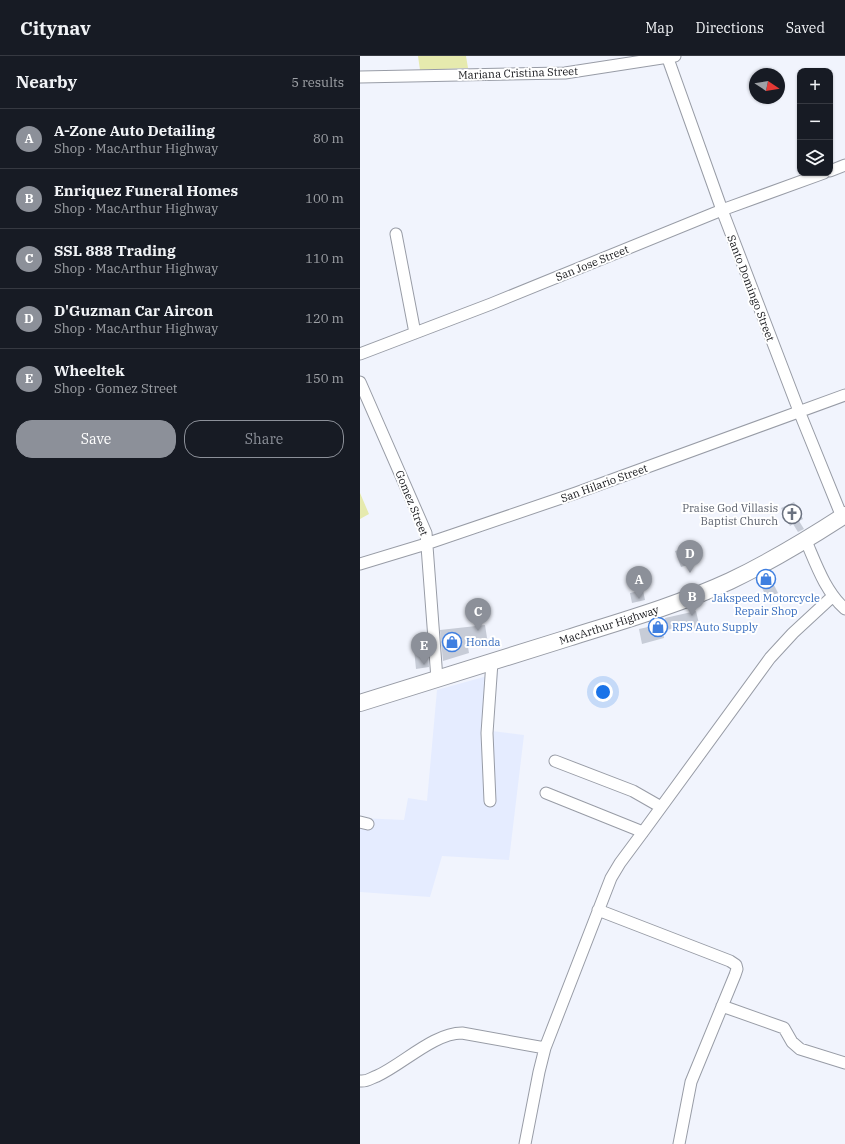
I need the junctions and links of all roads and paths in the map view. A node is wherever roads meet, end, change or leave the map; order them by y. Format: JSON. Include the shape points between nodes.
{"nodes":[{"id":1,"x":669,"y":57,"type":"edge"},
{"id":2,"x":360,"y":77,"type":"edge"},
{"id":3,"x":845,"y":165,"type":"edge"},
{"id":4,"x":833,"y":170,"type":"edge"},
{"id":5,"x":816,"y":176,"type":"edge"},
{"id":6,"x":722,"y":210,"type":"junction"},
{"id":7,"x":396,"y":234,"type":"dead end"},
{"id":8,"x":415,"y":333,"type":"junction"},
{"id":9,"x":360,"y":354,"type":"edge"},
{"id":10,"x":360,"y":382,"type":"edge"},
{"id":11,"x":845,"y":395,"type":"edge"},
{"id":12,"x":799,"y":411,"type":"junction"},
{"id":13,"x":844,"y":516,"type":"edge"},
{"id":14,"x":806,"y":541,"type":"junction"},
{"id":15,"x":426,"y":544,"type":"junction"},
{"id":16,"x":360,"y":564,"type":"edge"},
{"id":17,"x":833,"y":596,"type":"junction"},
{"id":18,"x":845,"y":608,"type":"edge"},
{"id":19,"x":492,"y":662,"type":"junction"},
{"id":20,"x":437,"y":679,"type":"junction"},
{"id":21,"x":360,"y":703,"type":"edge"},
{"id":22,"x":555,"y":761,"type":"dead end"},
{"id":23,"x":546,"y":793,"type":"dead end"},
{"id":24,"x":490,"y":801,"type":"dead end"},
{"id":25,"x":661,"y":807,"type":"junction"},
{"id":26,"x":642,"y":832,"type":"junction"},
{"id":27,"x":598,"y":910,"type":"junction"},
{"id":28,"x":722,"y":1006,"type":"junction"},
{"id":29,"x":545,"y":1048,"type":"junction"},
{"id":30,"x":845,"y":1063,"type":"edge"},
{"id":31,"x":360,"y":1081,"type":"edge"},
{"id":32,"x":525,"y":1144,"type":"edge"},
{"id":33,"x":679,"y":1144,"type":"edge"}],
"edges":[{"from":1,"to":2,"type":"street","name":"Mariana Cristina Street","via":[[565,73]]},
{"from":1,"to":6,"type":"street","name":"Santo Domingo Street"},
{"from":3,"to":4,"type":"street"},
{"from":5,"to":6,"type":"street","name":"San Jose Street"},
{"from":6,"to":8,"type":"street","name":"San Jose Street"},
{"from":6,"to":12,"type":"street","name":"Santo Domingo Street"},
{"from":7,"to":8,"type":"street"},
{"from":8,"to":9,"type":"street","name":"San Jose Street"},
{"from":10,"to":15,"type":"street","name":"Gomez Street","via":[[426,533]]},
{"from":11,"to":12,"type":"street","name":"San Hilario Street"},
{"from":12,"to":13,"type":"street","name":"Santo Domingo Street"},
{"from":12,"to":15,"type":"street","name":"San Hilario Street","via":[[583,491]]},
{"from":13,"to":14,"type":"highway","name":"MacArthur Highway"},
{"from":14,"to":17,"type":"street"},
{"from":14,"to":19,"type":"highway","name":"MacArthur Highway","via":[[759,567],[688,598]]},
{"from":15,"to":16,"type":"street","name":"San Hilario Street"},
{"from":15,"to":20,"type":"street","name":"Gomez Street"},
{"from":17,"to":18,"type":"street"},
{"from":17,"to":25,"type":"street","via":[[770,658]]},
{"from":19,"to":20,"type":"highway","name":"MacArthur Highway"},
{"from":19,"to":24,"type":"street","via":[[487,733]]},
{"from":20,"to":21,"type":"highway","name":"MacArthur Highway"},
{"from":22,"to":25,"type":"street","via":[[633,791]]},
{"from":23,"to":26,"type":"street"},
{"from":25,"to":26,"type":"street"},
{"from":26,"to":27,"type":"street","via":[[611,878]]},
{"from":27,"to":28,"type":"street","via":[[734,963],[737,969]]},
{"from":27,"to":29,"type":"street"},
{"from":28,"to":30,"type":"street","via":[[784,1028],[792,1042],[800,1049]]},
{"from":28,"to":33,"type":"street","via":[[690,1082]]},
{"from":29,"to":31,"type":"street","via":[[453,1033],[426,1046],[390,1070],[367,1081]]},
{"from":29,"to":32,"type":"street"}]}
